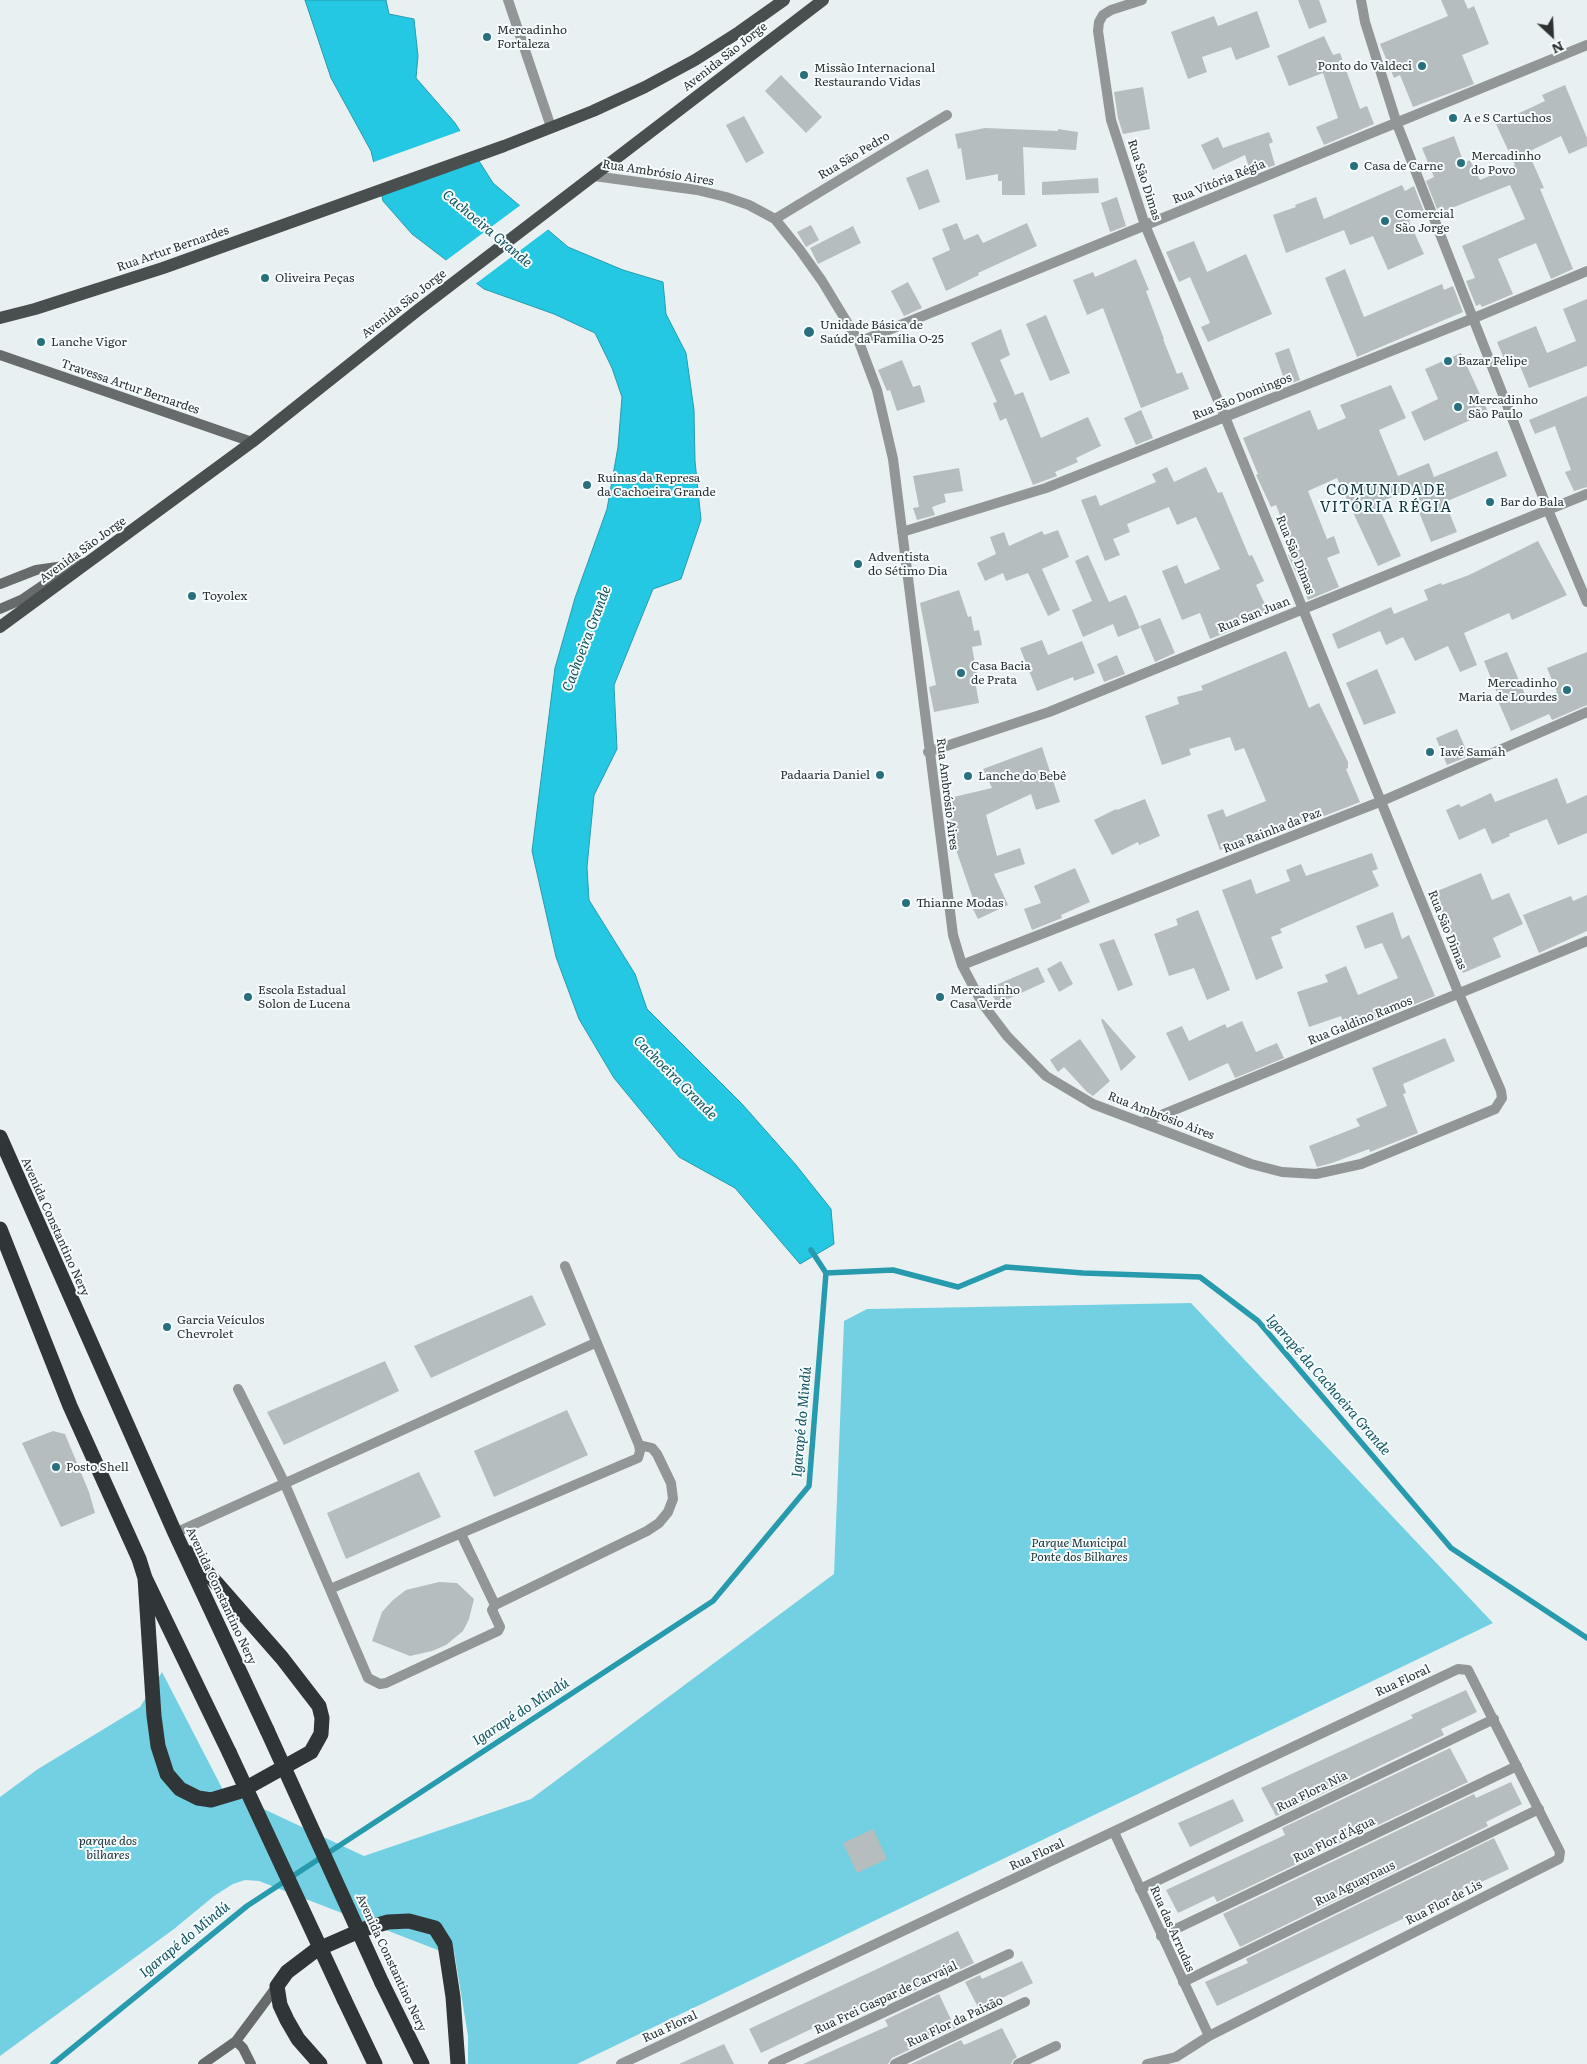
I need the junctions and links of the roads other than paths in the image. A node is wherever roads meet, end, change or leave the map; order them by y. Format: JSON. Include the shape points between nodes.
{"nodes":[{"id":1,"x":508,"y":0,"type":"edge"},
{"id":2,"x":784,"y":0,"type":"edge"},
{"id":3,"x":823,"y":0,"type":"edge"},
{"id":4,"x":1142,"y":0,"type":"edge"},
{"id":5,"x":1361,"y":0,"type":"edge"},
{"id":6,"x":1587,"y":45,"type":"edge"},
{"id":7,"x":947,"y":115,"type":"dead end"},
{"id":8,"x":1397,"y":124,"type":"junction"},
{"id":9,"x":551,"y":127,"type":"junction"},
{"id":10,"x":594,"y":176,"type":"junction"},
{"id":11,"x":352,"y":200,"type":"joint"},
{"id":12,"x":775,"y":220,"type":"junction"},
{"id":13,"x":1145,"y":225,"type":"junction"},
{"id":14,"x":1587,"y":271,"type":"edge"},
{"id":15,"x":0,"y":318,"type":"edge"},
{"id":16,"x":1474,"y":318,"type":"junction"},
{"id":17,"x":860,"y":342,"type":"junction"},
{"id":18,"x":0,"y":355,"type":"edge"},
{"id":19,"x":1226,"y":416,"type":"junction"},
{"id":20,"x":252,"y":442,"type":"junction"},
{"id":21,"x":1587,"y":494,"type":"edge"},
{"id":22,"x":1548,"y":510,"type":"junction"},
{"id":23,"x":902,"y":532,"type":"junction"},
{"id":24,"x":92,"y":562,"type":"junction"},
{"id":25,"x":73,"y":565,"type":"junction"},
{"id":26,"x":0,"y":584,"type":"edge"},
{"id":27,"x":1587,"y":602,"type":"edge"},
{"id":28,"x":1304,"y":608,"type":"junction"},
{"id":29,"x":0,"y":609,"type":"edge"},
{"id":30,"x":0,"y":627,"type":"edge"},
{"id":31,"x":1587,"y":712,"type":"edge"},
{"id":32,"x":928,"y":752,"type":"junction"},
{"id":33,"x":1382,"y":801,"type":"junction"},
{"id":34,"x":1587,"y":941,"type":"edge"},
{"id":35,"x":962,"y":965,"type":"junction"},
{"id":36,"x":1459,"y":994,"type":"junction"},
{"id":37,"x":1499,"y":1105,"type":"joint"},
{"id":38,"x":1142,"y":1124,"type":"junction"},
{"id":39,"x":0,"y":1137,"type":"edge"},
{"id":40,"x":0,"y":1229,"type":"edge"},
{"id":41,"x":565,"y":1266,"type":"dead end"},
{"id":42,"x":595,"y":1343,"type":"junction"},
{"id":43,"x":238,"y":1389,"type":"dead end"},
{"id":44,"x":639,"y":1445,"type":"junction"},
{"id":45,"x":284,"y":1482,"type":"junction"},
{"id":46,"x":461,"y":1534,"type":"junction"},
{"id":47,"x":177,"y":1537,"type":"junction"},
{"id":48,"x":145,"y":1578,"type":"junction"},
{"id":49,"x":330,"y":1589,"type":"junction"},
{"id":50,"x":495,"y":1605,"type":"junction"},
{"id":51,"x":1464,"y":1668,"type":"joint"},
{"id":52,"x":1494,"y":1719,"type":"junction"},
{"id":53,"x":1517,"y":1766,"type":"junction"},
{"id":54,"x":1539,"y":1810,"type":"junction"},
{"id":55,"x":1114,"y":1832,"type":"junction"},
{"id":56,"x":1140,"y":1889,"type":"junction"},
{"id":57,"x":1161,"y":1936,"type":"junction"},
{"id":58,"x":1009,"y":1954,"type":"dead end"},
{"id":59,"x":1183,"y":1982,"type":"junction"},
{"id":60,"x":277,"y":1986,"type":"junction"},
{"id":61,"x":1025,"y":2002,"type":"dead end"},
{"id":62,"x":1209,"y":2036,"type":"junction"},
{"id":63,"x":236,"y":2041,"type":"junction"},
{"id":64,"x":1056,"y":2046,"type":"dead end"},
{"id":65,"x":203,"y":2064,"type":"edge"},
{"id":66,"x":250,"y":2064,"type":"edge"},
{"id":67,"x":320,"y":2064,"type":"edge"},
{"id":68,"x":375,"y":2064,"type":"edge"},
{"id":69,"x":422,"y":2064,"type":"edge"},
{"id":70,"x":458,"y":2064,"type":"edge"},
{"id":71,"x":621,"y":2064,"type":"edge"},
{"id":72,"x":773,"y":2064,"type":"edge"},
{"id":73,"x":895,"y":2064,"type":"edge"},
{"id":74,"x":1018,"y":2064,"type":"edge"},
{"id":75,"x":1147,"y":2064,"type":"edge"}],
"edges":[{"from":1,"to":9,"type":"street"},
{"from":2,"to":9,"type":"main road","name":"Avenida São Jorge","via":[[695,60],[645,87]]},
{"from":3,"to":10,"type":"main road","name":"Avenida São Jorge"},
{"from":4,"to":13,"type":"street","name":"Rua São Dimas","via":[[1103,15],[1098,31],[1111,120]]},
{"from":5,"to":8,"type":"street"},
{"from":6,"to":8,"type":"street","name":"Rua Vitória Régia"},
{"from":7,"to":12,"type":"street","name":"Rua São Pedro"},
{"from":8,"to":13,"type":"street","name":"Rua Vitória Régia"},
{"from":8,"to":16,"type":"street"},
{"from":9,"to":11,"type":"main road","name":"Avenida São Jorge"},
{"from":10,"to":12,"type":"street","name":"Rua Ambrósio Aires","via":[[726,197]]},
{"from":10,"to":20,"type":"main road","name":"Avenida São Jorge"},
{"from":11,"to":15,"type":"main road","name":"Rua Artur Bernardes","via":[[163,268]]},
{"from":12,"to":17,"type":"street","name":"Rua Ambrósio Aires","via":[[822,281]]},
{"from":13,"to":17,"type":"street","name":"Rua Vitória Régia"},
{"from":13,"to":19,"type":"street","name":"Rua São Dimas"},
{"from":14,"to":16,"type":"street","name":"Rua São Domingos"},
{"from":16,"to":19,"type":"street","name":"Rua São Domingos"},
{"from":16,"to":22,"type":"street"},
{"from":17,"to":23,"type":"street","name":"Rua Ambrósio Aires","via":[[877,390],[889,442]]},
{"from":18,"to":20,"type":"street","name":"Travessa Artur Bernardes"},
{"from":19,"to":23,"type":"street","name":"Rua São Domingos","via":[[1046,488]]},
{"from":19,"to":28,"type":"street","name":"Rua São Dimas"},
{"from":20,"to":24,"type":"main road","name":"Avenida São Jorge"},
{"from":21,"to":22,"type":"street","name":"Rua San Juan"},
{"from":22,"to":27,"type":"street"},
{"from":22,"to":28,"type":"street","name":"Rua San Juan"},
{"from":23,"to":32,"type":"street","name":"Rua Ambrósio Aires"},
{"from":24,"to":25,"type":"street"},
{"from":24,"to":30,"type":"main road","name":"Avenida São Jorge"},
{"from":25,"to":26,"type":"street","via":[[36,570]]},
{"from":25,"to":29,"type":"street"},
{"from":28,"to":32,"type":"street","name":"Rua San Juan","via":[[1049,712]]},
{"from":28,"to":33,"type":"street","name":"Rua São Dimas"},
{"from":31,"to":33,"type":"street","name":"Rua Rainha da Paz"},
{"from":32,"to":35,"type":"street","name":"Rua Ambrósio Aires","via":[[951,922]]},
{"from":33,"to":35,"type":"street","name":"Rua Rainha da Paz"},
{"from":33,"to":36,"type":"street","name":"Rua São Dimas"},
{"from":34,"to":36,"type":"street","name":"Rua Galdino Ramos"},
{"from":35,"to":38,"type":"street","name":"Rua Ambrósio Aires","via":[[982,1003],[1007,1036],[1046,1076],[1093,1104]]},
{"from":36,"to":37,"type":"street","name":"Rua São Dimas","via":[[1501,1091]]},
{"from":36,"to":38,"type":"street","name":"Rua Galdino Ramos"},
{"from":37,"to":38,"type":"street","name":"Rua Ambrósio Aires","via":[[1361,1164],[1316,1174],[1282,1172],[1251,1164]]},
{"from":39,"to":47,"type":"highway","name":"Avenida Constantino Nery"},
{"from":40,"to":48,"type":"highway","via":[[70,1406]]},
{"from":41,"to":42,"type":"street"},
{"from":42,"to":44,"type":"street"},
{"from":42,"to":45,"type":"street"},
{"from":43,"to":45,"type":"street"},
{"from":44,"to":46,"type":"street","via":[[638,1458],[631,1462]]},
{"from":44,"to":50,"type":"street","via":[[652,1448],[658,1454],[671,1483],[673,1499],[659,1523]]},
{"from":45,"to":47,"type":"street"},
{"from":45,"to":49,"type":"street"},
{"from":46,"to":49,"type":"street"},
{"from":46,"to":50,"type":"street"},
{"from":47,"to":48,"type":"highway","via":[[282,1658],[319,1706],[321,1734],[311,1752],[224,1797],[198,1798],[180,1789],[168,1774],[158,1746]]},
{"from":47,"to":69,"type":"highway","name":"Avenida Constantino Nery","bridge":true},
{"from":48,"to":68,"type":"highway","bridge":true},
{"from":49,"to":50,"type":"street","via":[[368,1678],[380,1684],[498,1631],[500,1627],[492,1610]]},
{"from":51,"to":52,"type":"street","name":"Rua Flor de Lis","via":[[1471,1672]]},
{"from":51,"to":55,"type":"street","name":"Rua Floral"},
{"from":52,"to":53,"type":"street","name":"Rua Flor de Lis"},
{"from":52,"to":56,"type":"street","name":"Rua Flora Nia"},
{"from":53,"to":54,"type":"street","name":"Rua Flor de Lis"},
{"from":53,"to":57,"type":"street","name":"Rua Flor d'Água"},
{"from":54,"to":59,"type":"street","name":"Rua Aguaynaus"},
{"from":54,"to":62,"type":"street","name":"Rua Flor de Lis","via":[[1560,1852],[1556,1861]]},
{"from":55,"to":56,"type":"street","name":"Rua das Arrudas"},
{"from":55,"to":71,"type":"street","name":"Rua Floral"},
{"from":56,"to":57,"type":"street","name":"Rua das Arrudas"},
{"from":57,"to":59,"type":"street","name":"Rua das Arrudas"},
{"from":58,"to":72,"type":"street","name":"Rua Frei Gaspar de Carvajal"},
{"from":59,"to":62,"type":"street","name":"Rua das Arrudas"},
{"from":60,"to":63,"type":"street"},
{"from":60,"to":67,"type":"highway","via":[[286,2020]]},
{"from":60,"to":70,"type":"highway","via":[[287,1972],[316,1950],[364,1929],[409,1920],[435,1928],[448,1954]]},
{"from":61,"to":73,"type":"street","name":"Rua Flor da Paixão"},
{"from":62,"to":75,"type":"street","name":"Rua Flor de Lis","via":[[1176,2057]]},
{"from":63,"to":65,"type":"street"},
{"from":63,"to":66,"type":"street"},
{"from":64,"to":74,"type":"street"}]}
